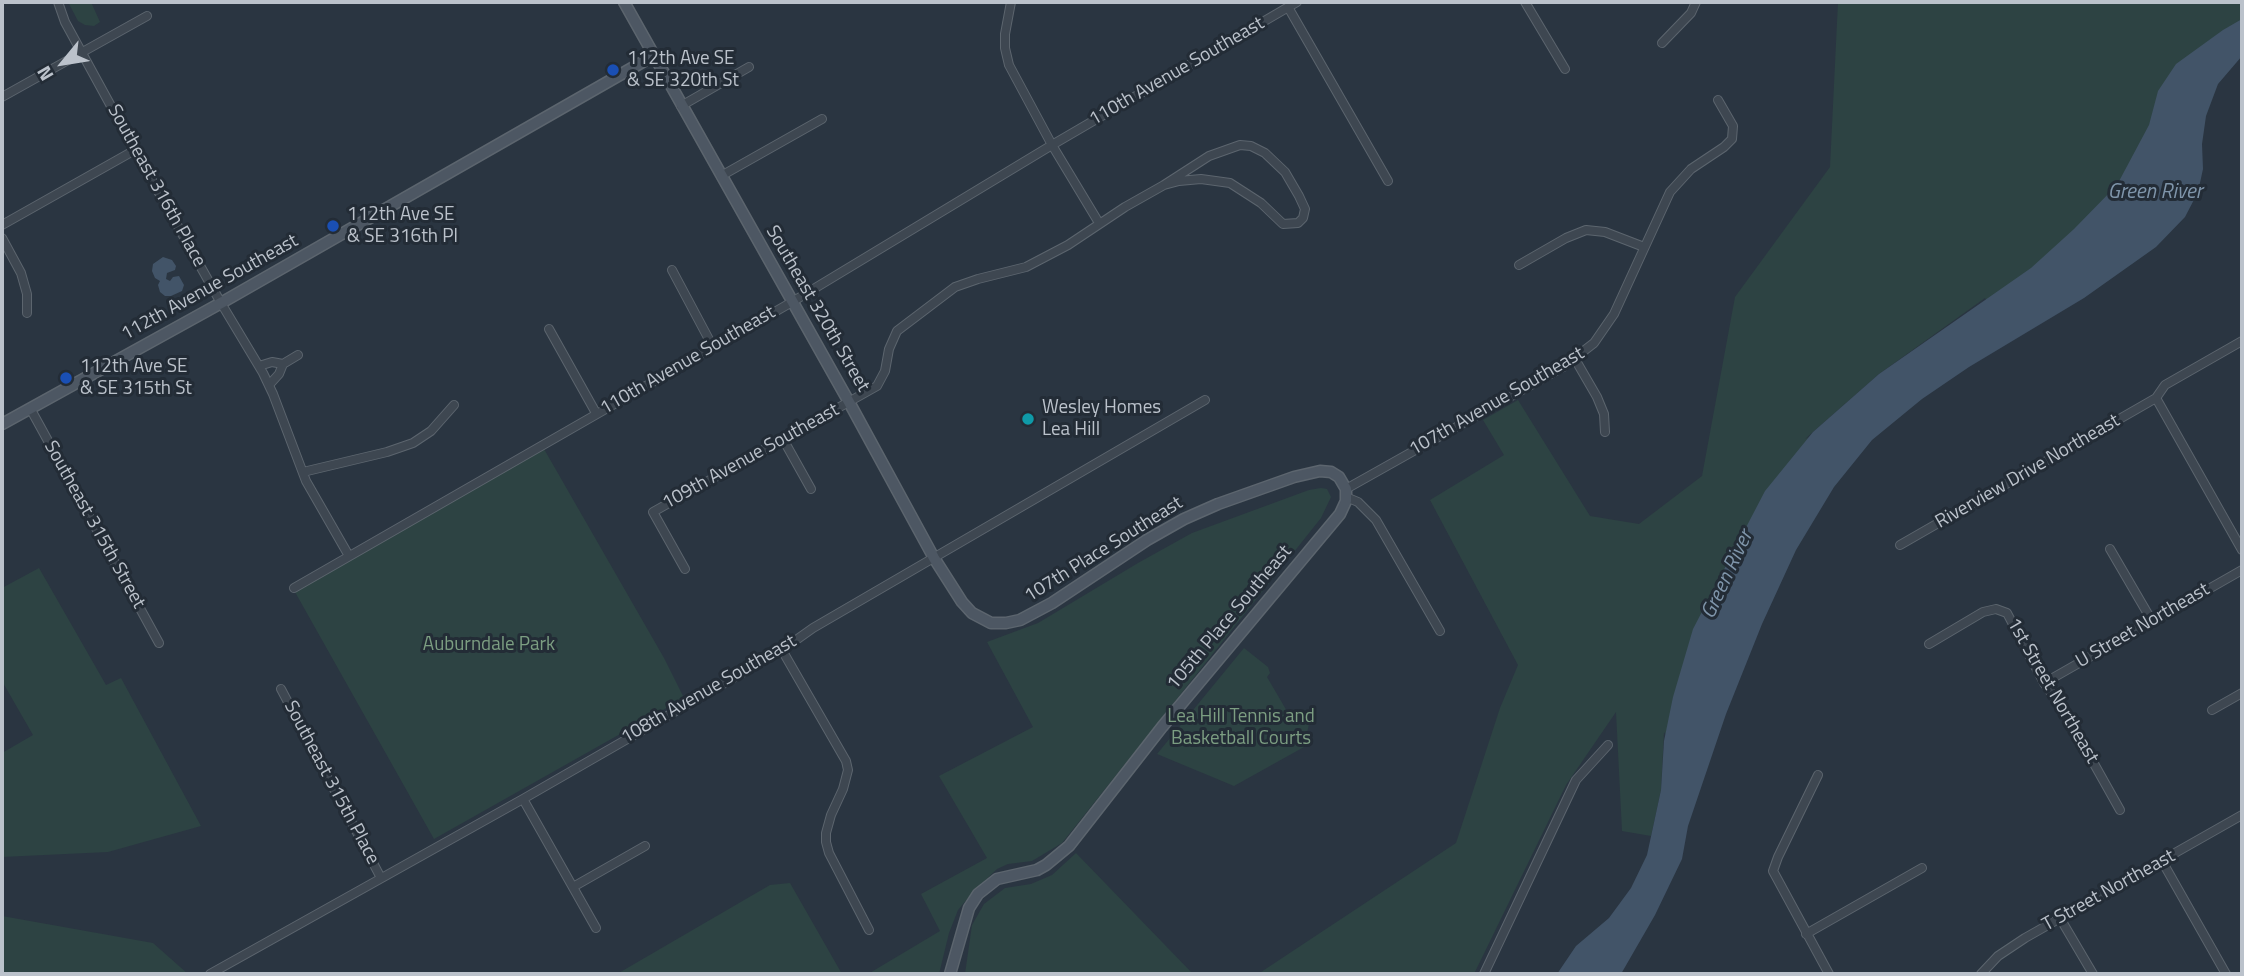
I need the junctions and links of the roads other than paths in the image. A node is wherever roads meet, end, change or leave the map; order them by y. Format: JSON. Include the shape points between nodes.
{"nodes":[{"id":1,"x":58,"y":2,"type":"edge"},
{"id":2,"x":624,"y":2,"type":"edge"},
{"id":3,"x":1011,"y":2,"type":"edge"},
{"id":4,"x":1297,"y":2,"type":"edge"},
{"id":5,"x":1525,"y":2,"type":"edge"},
{"id":6,"x":1696,"y":2,"type":"edge"},
{"id":7,"x":1288,"y":8,"type":"junction"},
{"id":8,"x":147,"y":16,"type":"dead end"},
{"id":9,"x":1662,"y":43,"type":"dead end"},
{"id":10,"x":82,"y":52,"type":"junction"},
{"id":11,"x":653,"y":56,"type":"junction"},
{"id":12,"x":749,"y":67,"type":"dead end"},
{"id":13,"x":1565,"y":69,"type":"dead end"},
{"id":14,"x":2,"y":97,"type":"edge"},
{"id":15,"x":1718,"y":100,"type":"dead end"},
{"id":16,"x":681,"y":106,"type":"junction"},
{"id":17,"x":822,"y":119,"type":"dead end"},
{"id":18,"x":1052,"y":145,"type":"junction"},
{"id":19,"x":135,"y":150,"type":"junction"},
{"id":20,"x":721,"y":177,"type":"junction"},
{"id":21,"x":1388,"y":181,"type":"dead end"},
{"id":22,"x":1164,"y":185,"type":"junction"},
{"id":23,"x":1100,"y":223,"type":"junction"},
{"id":24,"x":2,"y":225,"type":"edge"},
{"id":25,"x":2,"y":238,"type":"edge"},
{"id":26,"x":1644,"y":247,"type":"junction"},
{"id":27,"x":1519,"y":265,"type":"dead end"},
{"id":28,"x":672,"y":270,"type":"dead end"},
{"id":29,"x":792,"y":302,"type":"junction"},
{"id":30,"x":220,"y":303,"type":"junction"},
{"id":31,"x":27,"y":313,"type":"dead end"},
{"id":32,"x":549,"y":329,"type":"dead end"},
{"id":33,"x":2242,"y":341,"type":"edge"},
{"id":34,"x":713,"y":347,"type":"junction"},
{"id":35,"x":298,"y":355,"type":"dead end"},
{"id":36,"x":1575,"y":359,"type":"junction"},
{"id":37,"x":283,"y":364,"type":"junction"},
{"id":38,"x":259,"y":366,"type":"junction"},
{"id":39,"x":269,"y":385,"type":"junction"},
{"id":40,"x":2156,"y":398,"type":"junction"},
{"id":41,"x":1205,"y":400,"type":"dead end"},
{"id":42,"x":849,"y":402,"type":"junction"},
{"id":43,"x":454,"y":405,"type":"dead end"},
{"id":44,"x":30,"y":408,"type":"junction"},
{"id":45,"x":596,"y":414,"type":"junction"},
{"id":46,"x":2,"y":424,"type":"edge"},
{"id":47,"x":1605,"y":432,"type":"dead end"},
{"id":48,"x":783,"y":439,"type":"junction"},
{"id":49,"x":303,"y":472,"type":"junction"},
{"id":50,"x":811,"y":489,"type":"dead end"},
{"id":51,"x":1346,"y":493,"type":"junction"},
{"id":52,"x":1900,"y":545,"type":"dead end"},
{"id":53,"x":2110,"y":549,"type":"dead end"},
{"id":54,"x":2242,"y":550,"type":"edge"},
{"id":55,"x":349,"y":556,"type":"junction"},
{"id":56,"x":934,"y":558,"type":"junction"},
{"id":57,"x":685,"y":569,"type":"dead end"},
{"id":58,"x":2242,"y":570,"type":"edge"},
{"id":59,"x":294,"y":588,"type":"dead end"},
{"id":60,"x":2152,"y":621,"type":"junction"},
{"id":61,"x":991,"y":623,"type":"joint"},
{"id":62,"x":1440,"y":631,"type":"dead end"},
{"id":63,"x":159,"y":643,"type":"dead end"},
{"id":64,"x":1929,"y":644,"type":"dead end"},
{"id":65,"x":782,"y":650,"type":"junction"},
{"id":66,"x":2044,"y":683,"type":"junction"},
{"id":67,"x":281,"y":689,"type":"dead end"},
{"id":68,"x":2242,"y":693,"type":"edge"},
{"id":69,"x":2213,"y":710,"type":"dead end"},
{"id":70,"x":1608,"y":745,"type":"dead end"},
{"id":71,"x":1818,"y":775,"type":"dead end"},
{"id":72,"x":523,"y":799,"type":"junction"},
{"id":73,"x":2120,"y":810,"type":"dead end"},
{"id":74,"x":2242,"y":815,"type":"edge"},
{"id":75,"x":645,"y":846,"type":"dead end"},
{"id":76,"x":2162,"y":861,"type":"junction"},
{"id":77,"x":1922,"y":868,"type":"dead end"},
{"id":78,"x":381,"y":878,"type":"junction"},
{"id":79,"x":573,"y":887,"type":"junction"},
{"id":80,"x":2060,"y":918,"type":"junction"},
{"id":81,"x":596,"y":928,"type":"dead end"},
{"id":82,"x":869,"y":930,"type":"dead end"},
{"id":83,"x":1807,"y":934,"type":"junction"},
{"id":84,"x":210,"y":974,"type":"edge"},
{"id":85,"x":950,"y":974,"type":"edge"},
{"id":86,"x":1484,"y":974,"type":"edge"},
{"id":87,"x":1829,"y":974,"type":"edge"},
{"id":88,"x":1981,"y":974,"type":"edge"},
{"id":89,"x":2092,"y":974,"type":"edge"},
{"id":90,"x":2226,"y":974,"type":"edge"}],
"edges":[{"from":1,"to":10,"type":"street","name":"Southeast 316th Place"},
{"from":2,"to":11,"type":"street","name":"Southeast 320th Street"},
{"from":3,"to":18,"type":"street","via":[[1005,34],[1007,58]]},
{"from":4,"to":7,"type":"street","name":"110th Avenue Southeast"},
{"from":5,"to":13,"type":"street"},
{"from":6,"to":9,"type":"street"},
{"from":7,"to":18,"type":"street","name":"110th Avenue Southeast"},
{"from":7,"to":21,"type":"street"},
{"from":8,"to":10,"type":"street"},
{"from":10,"to":14,"type":"street"},
{"from":10,"to":19,"type":"street","name":"Southeast 316th Place"},
{"from":11,"to":16,"type":"street","name":"Southeast 320th Street"},
{"from":11,"to":30,"type":"street","name":"112th Avenue Southeast"},
{"from":12,"to":16,"type":"street"},
{"from":15,"to":26,"type":"street","name":"107th Avenue Southeast","via":[[1734,130],[1731,141],[1695,165],[1675,186]]},
{"from":16,"to":20,"type":"street","name":"Southeast 320th Street"},
{"from":17,"to":20,"type":"street"},
{"from":18,"to":23,"type":"street"},
{"from":18,"to":29,"type":"street","name":"110th Avenue Southeast"},
{"from":19,"to":24,"type":"street"},
{"from":19,"to":30,"type":"street","name":"Southeast 316th Place"},
{"from":20,"to":29,"type":"street","name":"Southeast 320th Street"},
{"from":22,"to":22,"type":"street","name":"109th Avenue Southeast","via":[[1201,179],[1230,183],[1283,224],[1298,223],[1305,209],[1285,172],[1251,146],[1240,145],[1209,156]]},
{"from":22,"to":23,"type":"street","name":"109th Avenue Southeast"},
{"from":23,"to":42,"type":"street","name":"109th Avenue Southeast","via":[[1026,267],[955,287],[897,331],[877,386]]},
{"from":25,"to":31,"type":"street","via":[[21,274]]},
{"from":26,"to":27,"type":"street","via":[[1586,230]]},
{"from":26,"to":36,"type":"street","name":"107th Avenue Southeast","via":[[1608,324],[1594,344]]},
{"from":28,"to":34,"type":"street"},
{"from":29,"to":34,"type":"street","name":"110th Avenue Southeast"},
{"from":29,"to":42,"type":"street","name":"Southeast 320th Street"},
{"from":30,"to":38,"type":"street","name":"Southeast 316th Place"},
{"from":30,"to":44,"type":"street","name":"112th Avenue Southeast"},
{"from":32,"to":45,"type":"street"},
{"from":33,"to":40,"type":"street","name":"Riverview Drive Northeast","via":[[2165,385]]},
{"from":34,"to":45,"type":"street","name":"110th Avenue Southeast"},
{"from":35,"to":37,"type":"street"},
{"from":36,"to":47,"type":"street","via":[[1604,414]]},
{"from":36,"to":51,"type":"street","name":"107th Avenue Southeast"},
{"from":37,"to":38,"type":"street"},
{"from":37,"to":39,"type":"street"},
{"from":38,"to":39,"type":"street","name":"Southeast 316th Place"},
{"from":39,"to":49,"type":"street","name":"Southeast 316th Place"},
{"from":40,"to":52,"type":"street","name":"Riverview Drive Northeast"},
{"from":40,"to":54,"type":"street"},
{"from":41,"to":56,"type":"street","name":"108th Avenue Southeast"},
{"from":42,"to":48,"type":"street","name":"109th Avenue Southeast"},
{"from":42,"to":56,"type":"street","name":"Southeast 320th Street"},
{"from":43,"to":49,"type":"street","via":[[413,443]]},
{"from":44,"to":46,"type":"street","name":"112th Avenue Southeast"},
{"from":44,"to":63,"type":"street","name":"Southeast 315th Street"},
{"from":45,"to":55,"type":"street","name":"110th Avenue Southeast"},
{"from":48,"to":50,"type":"street"},
{"from":48,"to":57,"type":"street","name":"109th Avenue Southeast","via":[[653,512]]},
{"from":49,"to":55,"type":"street","name":"Southeast 316th Place"},
{"from":51,"to":61,"type":"street","name":"107th Place Southeast","via":[[1339,477],[1320,471],[1218,504],[1165,529],[1035,613],[1013,622]]},
{"from":51,"to":62,"type":"street","via":[[1376,520]]},
{"from":51,"to":85,"type":"street","name":"105th Place Southeast","via":[[1334,521],[1069,846],[1046,865],[997,879],[978,894],[969,908]]},
{"from":53,"to":60,"type":"street"},
{"from":55,"to":59,"type":"street","name":"110th Avenue Southeast"},
{"from":56,"to":61,"type":"street","name":"Southeast 320th Street","via":[[967,609]]},
{"from":56,"to":65,"type":"street","name":"108th Avenue Southeast"},
{"from":58,"to":60,"type":"street","name":"U Street Northeast"},
{"from":60,"to":66,"type":"street","name":"U Street Northeast"},
{"from":64,"to":66,"type":"street","name":"1st Street Northeast","via":[[1973,616],[2002,610]]},
{"from":65,"to":72,"type":"street","name":"108th Avenue Southeast"},
{"from":65,"to":82,"type":"street","via":[[846,761],[844,789],[831,815],[826,842]]},
{"from":66,"to":73,"type":"street","name":"1st Street Northeast"},
{"from":67,"to":78,"type":"street","name":"Southeast 315th Place"},
{"from":68,"to":69,"type":"street"},
{"from":70,"to":86,"type":"street","via":[[1576,780]]},
{"from":71,"to":83,"type":"street","via":[[1773,871]]},
{"from":72,"to":78,"type":"street","name":"108th Avenue Southeast"},
{"from":72,"to":79,"type":"street"},
{"from":74,"to":76,"type":"street","name":"T Street Northeast"},
{"from":75,"to":79,"type":"street"},
{"from":76,"to":80,"type":"street","name":"T Street Northeast"},
{"from":76,"to":90,"type":"street"},
{"from":77,"to":83,"type":"street"},
{"from":78,"to":84,"type":"street","name":"108th Avenue Southeast"},
{"from":79,"to":81,"type":"street"},
{"from":80,"to":88,"type":"street","name":"T Street Northeast","via":[[1998,956]]},
{"from":80,"to":89,"type":"street"},
{"from":83,"to":87,"type":"street"}]}
